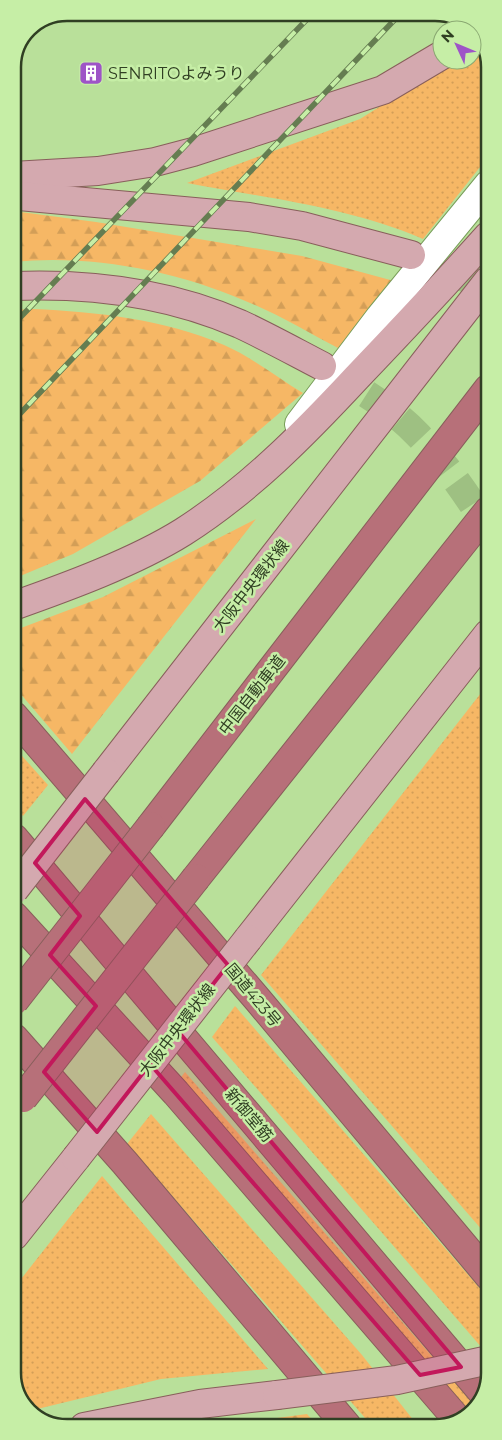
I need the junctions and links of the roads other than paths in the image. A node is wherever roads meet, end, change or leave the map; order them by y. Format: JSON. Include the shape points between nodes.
{"nodes":[{"id":1,"x":432,"y":60,"type":"edge"},
{"id":2,"x":21,"y":176,"type":"edge"},
{"id":3,"x":481,"y":194,"type":"edge"},
{"id":4,"x":21,"y":196,"type":"edge"},
{"id":5,"x":481,"y":244,"type":"edge"},
{"id":6,"x":411,"y":254,"type":"tunnel mouth"},
{"id":7,"x":21,"y":286,"type":"edge"},
{"id":8,"x":481,"y":290,"type":"edge"},
{"id":9,"x":322,"y":366,"type":"tunnel mouth"},
{"id":10,"x":481,"y":397,"type":"edge"},
{"id":11,"x":265,"y":469,"type":"junction"},
{"id":12,"x":481,"y":520,"type":"edge"},
{"id":13,"x":21,"y":603,"type":"edge"},
{"id":14,"x":481,"y":643,"type":"edge"},
{"id":15,"x":21,"y":724,"type":"edge"},
{"id":16,"x":21,"y":846,"type":"edge"},
{"id":17,"x":21,"y":881,"type":"edge"},
{"id":18,"x":21,"y":924,"type":"edge"},
{"id":19,"x":21,"y":992,"type":"edge"},
{"id":20,"x":21,"y":1046,"type":"edge"},
{"id":21,"x":21,"y":1101,"type":"edge"},
{"id":22,"x":21,"y":1227,"type":"edge"},
{"id":23,"x":481,"y":1266,"type":"edge"},
{"id":24,"x":481,"y":1362,"type":"edge"},
{"id":25,"x":478,"y":1387,"type":"edge"},
{"id":26,"x":453,"y":1415,"type":"edge"},
{"id":27,"x":124,"y":1419,"type":"edge"},
{"id":28,"x":341,"y":1419,"type":"edge"}],
"edges":[{"from":1,"to":2,"type":"main road","via":[[383,90],[193,152],[98,171]]},
{"from":3,"to":11,"type":"street","via":[[380,317]]},
{"from":4,"to":6,"type":"main road","via":[[249,217],[302,226]]},
{"from":5,"to":11,"type":"main road","via":[[341,394]]},
{"from":7,"to":9,"type":"main road","via":[[57,284],[106,289],[199,309],[240,324]]},
{"from":8,"to":17,"type":"main road","name":"大阪中央環状線","bridge":true},
{"from":10,"to":19,"type":"highway","name":"中国自動車道","bridge":true},
{"from":11,"to":13,"type":"main road","via":[[181,533],[64,588]]},
{"from":12,"to":21,"type":"highway","bridge":true},
{"from":14,"to":22,"type":"main road","name":"大阪中央環状線","bridge":true},
{"from":15,"to":23,"type":"highway","name":"国道423号"},
{"from":16,"to":25,"type":"highway","name":"新御堂筋"},
{"from":18,"to":26,"type":"highway","via":[[176,1093]]},
{"from":20,"to":28,"type":"highway","via":[[125,1163]]},
{"from":24,"to":27,"type":"main road","bridge":true,"via":[[397,1380],[200,1404]]}]}
